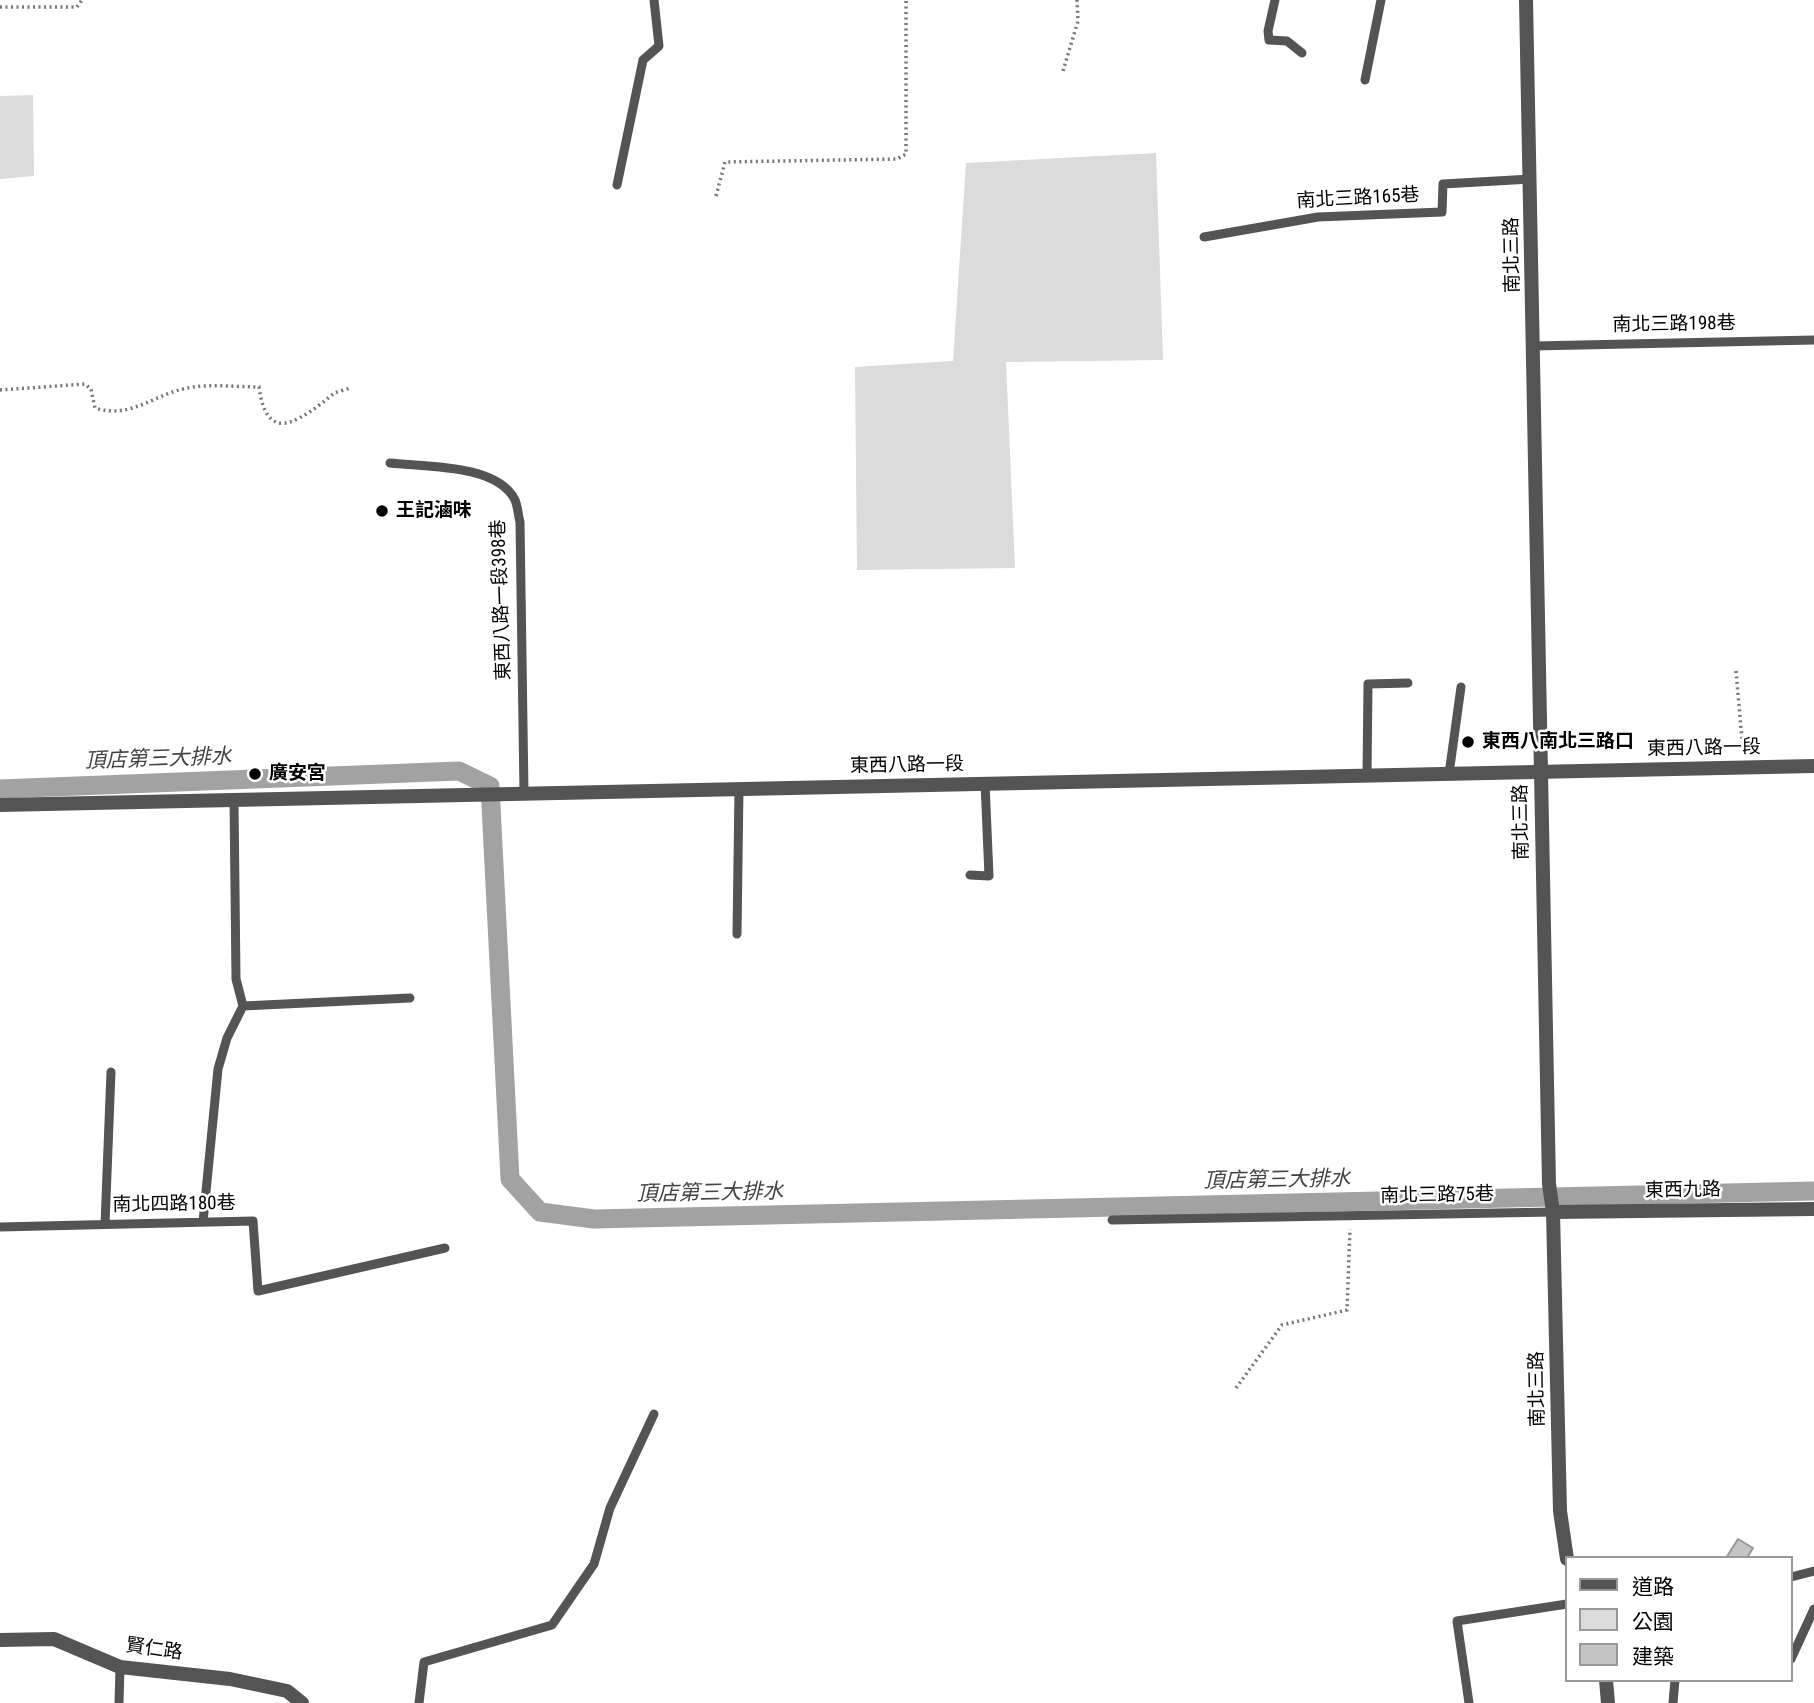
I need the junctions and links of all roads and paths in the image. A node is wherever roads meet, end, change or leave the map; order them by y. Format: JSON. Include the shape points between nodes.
{"nodes":[{"id":1,"x":82,"y":0,"type":"edge"},
{"id":2,"x":654,"y":0,"type":"edge"},
{"id":3,"x":905,"y":0,"type":"edge"},
{"id":4,"x":1077,"y":0,"type":"edge"},
{"id":5,"x":1275,"y":0,"type":"edge"},
{"id":6,"x":1381,"y":0,"type":"edge"},
{"id":7,"x":1526,"y":0,"type":"edge"},
{"id":8,"x":0,"y":6,"type":"edge"},
{"id":9,"x":1302,"y":53,"type":"dead end"},
{"id":10,"x":1063,"y":72,"type":"dead end"},
{"id":11,"x":1365,"y":80,"type":"dead end"},
{"id":12,"x":1531,"y":179,"type":"junction"},
{"id":13,"x":617,"y":185,"type":"dead end"},
{"id":14,"x":716,"y":196,"type":"dead end"},
{"id":15,"x":1204,"y":237,"type":"dead end"},
{"id":16,"x":1814,"y":340,"type":"edge"},
{"id":17,"x":1535,"y":346,"type":"junction"},
{"id":18,"x":350,"y":388,"type":"dead end"},
{"id":19,"x":0,"y":390,"type":"edge"},
{"id":20,"x":390,"y":463,"type":"dead end"},
{"id":21,"x":1736,"y":671,"type":"dead end"},
{"id":22,"x":1408,"y":683,"type":"dead end"},
{"id":23,"x":1461,"y":687,"type":"dead end"},
{"id":24,"x":1814,"y":766,"type":"edge"},
{"id":25,"x":1745,"y":768,"type":"junction"},
{"id":26,"x":1540,"y":771,"type":"junction"},
{"id":27,"x":1449,"y":774,"type":"junction"},
{"id":28,"x":1367,"y":775,"type":"junction"},
{"id":29,"x":985,"y":783,"type":"junction"},
{"id":30,"x":739,"y":788,"type":"junction"},
{"id":31,"x":524,"y":793,"type":"junction"},
{"id":32,"x":234,"y":801,"type":"junction"},
{"id":33,"x":0,"y":805,"type":"edge"},
{"id":34,"x":970,"y":875,"type":"dead end"},
{"id":35,"x":737,"y":934,"type":"dead end"},
{"id":36,"x":410,"y":998,"type":"dead end"},
{"id":37,"x":243,"y":1006,"type":"junction"},
{"id":38,"x":110,"y":1072,"type":"dead end"},
{"id":39,"x":1814,"y":1209,"type":"edge"},
{"id":40,"x":1553,"y":1212,"type":"junction"},
{"id":41,"x":1350,"y":1216,"type":"junction"},
{"id":42,"x":1112,"y":1220,"type":"dead end"},
{"id":43,"x":203,"y":1222,"type":"junction"},
{"id":44,"x":105,"y":1224,"type":"junction"},
{"id":45,"x":0,"y":1227,"type":"edge"},
{"id":46,"x":445,"y":1248,"type":"dead end"},
{"id":47,"x":1236,"y":1388,"type":"dead end"},
{"id":48,"x":654,"y":1414,"type":"dead end"},
{"id":49,"x":1567,"y":1556,"type":"edge"},
{"id":50,"x":1814,"y":1572,"type":"edge"},
{"id":51,"x":1793,"y":1577,"type":"edge"},
{"id":52,"x":1566,"y":1604,"type":"edge"},
{"id":53,"x":1814,"y":1609,"type":"edge"},
{"id":54,"x":0,"y":1640,"type":"edge"},
{"id":55,"x":1793,"y":1655,"type":"edge"},
{"id":56,"x":120,"y":1667,"type":"junction"},
{"id":57,"x":1606,"y":1682,"type":"edge"},
{"id":58,"x":1675,"y":1682,"type":"edge"},
{"id":59,"x":119,"y":1703,"type":"edge"},
{"id":60,"x":302,"y":1703,"type":"edge"},
{"id":61,"x":419,"y":1703,"type":"edge"},
{"id":62,"x":1469,"y":1703,"type":"edge"},
{"id":63,"x":1608,"y":1703,"type":"edge"},
{"id":64,"x":1673,"y":1703,"type":"edge"}],
"edges":[{"from":1,"to":8,"type":"path","via":[[77,7]]},
{"from":2,"to":13,"type":"lane","via":[[659,47],[643,60]]},
{"from":3,"to":14,"type":"path","via":[[906,154],[897,159],[725,162]]},
{"from":4,"to":10,"type":"path","via":[[1078,22]]},
{"from":5,"to":9,"type":"lane","via":[[1269,40],[1287,41]]},
{"from":6,"to":11,"type":"lane"},
{"from":7,"to":12,"type":"street","name":"南北三路"},
{"from":12,"to":15,"type":"lane","name":"南北三路165巷","via":[[1443,184],[1442,212],[1318,217]]},
{"from":12,"to":17,"type":"street","name":"南北三路"},
{"from":16,"to":17,"type":"lane","name":"南北三路198巷"},
{"from":17,"to":26,"type":"street","name":"南北三路"},
{"from":18,"to":19,"type":"path","via":[[288,424],[269,419],[259,387],[198,386],[139,408],[106,411],[95,408],[91,389],[85,384]]},
{"from":20,"to":31,"type":"lane","name":"東西八路一段398巷","via":[[481,473],[507,488],[516,502]]},
{"from":21,"to":25,"type":"path"},
{"from":22,"to":28,"type":"lane","via":[[1368,684]]},
{"from":23,"to":27,"type":"lane"},
{"from":24,"to":25,"type":"street","name":"東西八路一段"},
{"from":25,"to":26,"type":"street","name":"東西八路一段"},
{"from":26,"to":27,"type":"street","name":"東西八路一段"},
{"from":26,"to":40,"type":"street","name":"南北三路"},
{"from":27,"to":28,"type":"street","name":"東西八路一段"},
{"from":28,"to":29,"type":"street","name":"東西八路一段"},
{"from":29,"to":30,"type":"street","name":"東西八路一段"},
{"from":29,"to":34,"type":"lane","via":[[989,876]]},
{"from":30,"to":31,"type":"street","name":"東西八路一段"},
{"from":30,"to":35,"type":"lane"},
{"from":31,"to":32,"type":"street","name":"東西八路一段"},
{"from":32,"to":33,"type":"street","name":"東西八路一段"},
{"from":32,"to":37,"type":"lane","via":[[236,979]]},
{"from":36,"to":37,"type":"lane"},
{"from":37,"to":43,"type":"lane","via":[[218,1069]]},
{"from":38,"to":44,"type":"lane"},
{"from":39,"to":40,"type":"street","name":"東西九路"},
{"from":40,"to":41,"type":"lane","name":"南北三路75巷"},
{"from":40,"to":49,"type":"street","name":"南北三路","via":[[1560,1511]]},
{"from":41,"to":42,"type":"lane","name":"南北三路75巷"},
{"from":41,"to":47,"type":"path","via":[[1347,1310],[1282,1325]]},
{"from":43,"to":44,"type":"lane","name":"南北四路180巷"},
{"from":43,"to":46,"type":"lane","name":"南北四路180巷","via":[[253,1221],[258,1291]]},
{"from":44,"to":45,"type":"lane","name":"南北四路180巷"},
{"from":48,"to":61,"type":"lane","via":[[610,1508],[594,1564],[552,1625],[425,1662]]},
{"from":50,"to":51,"type":"lane"},
{"from":52,"to":62,"type":"lane","via":[[1457,1621]]},
{"from":53,"to":55,"type":"lane"},
{"from":54,"to":56,"type":"street","name":"賢仁路","via":[[54,1639]]},
{"from":56,"to":59,"type":"lane"},
{"from":56,"to":60,"type":"street","name":"賢仁路","via":[[230,1679],[287,1691]]},
{"from":57,"to":63,"type":"street"},
{"from":58,"to":64,"type":"lane"}]}
